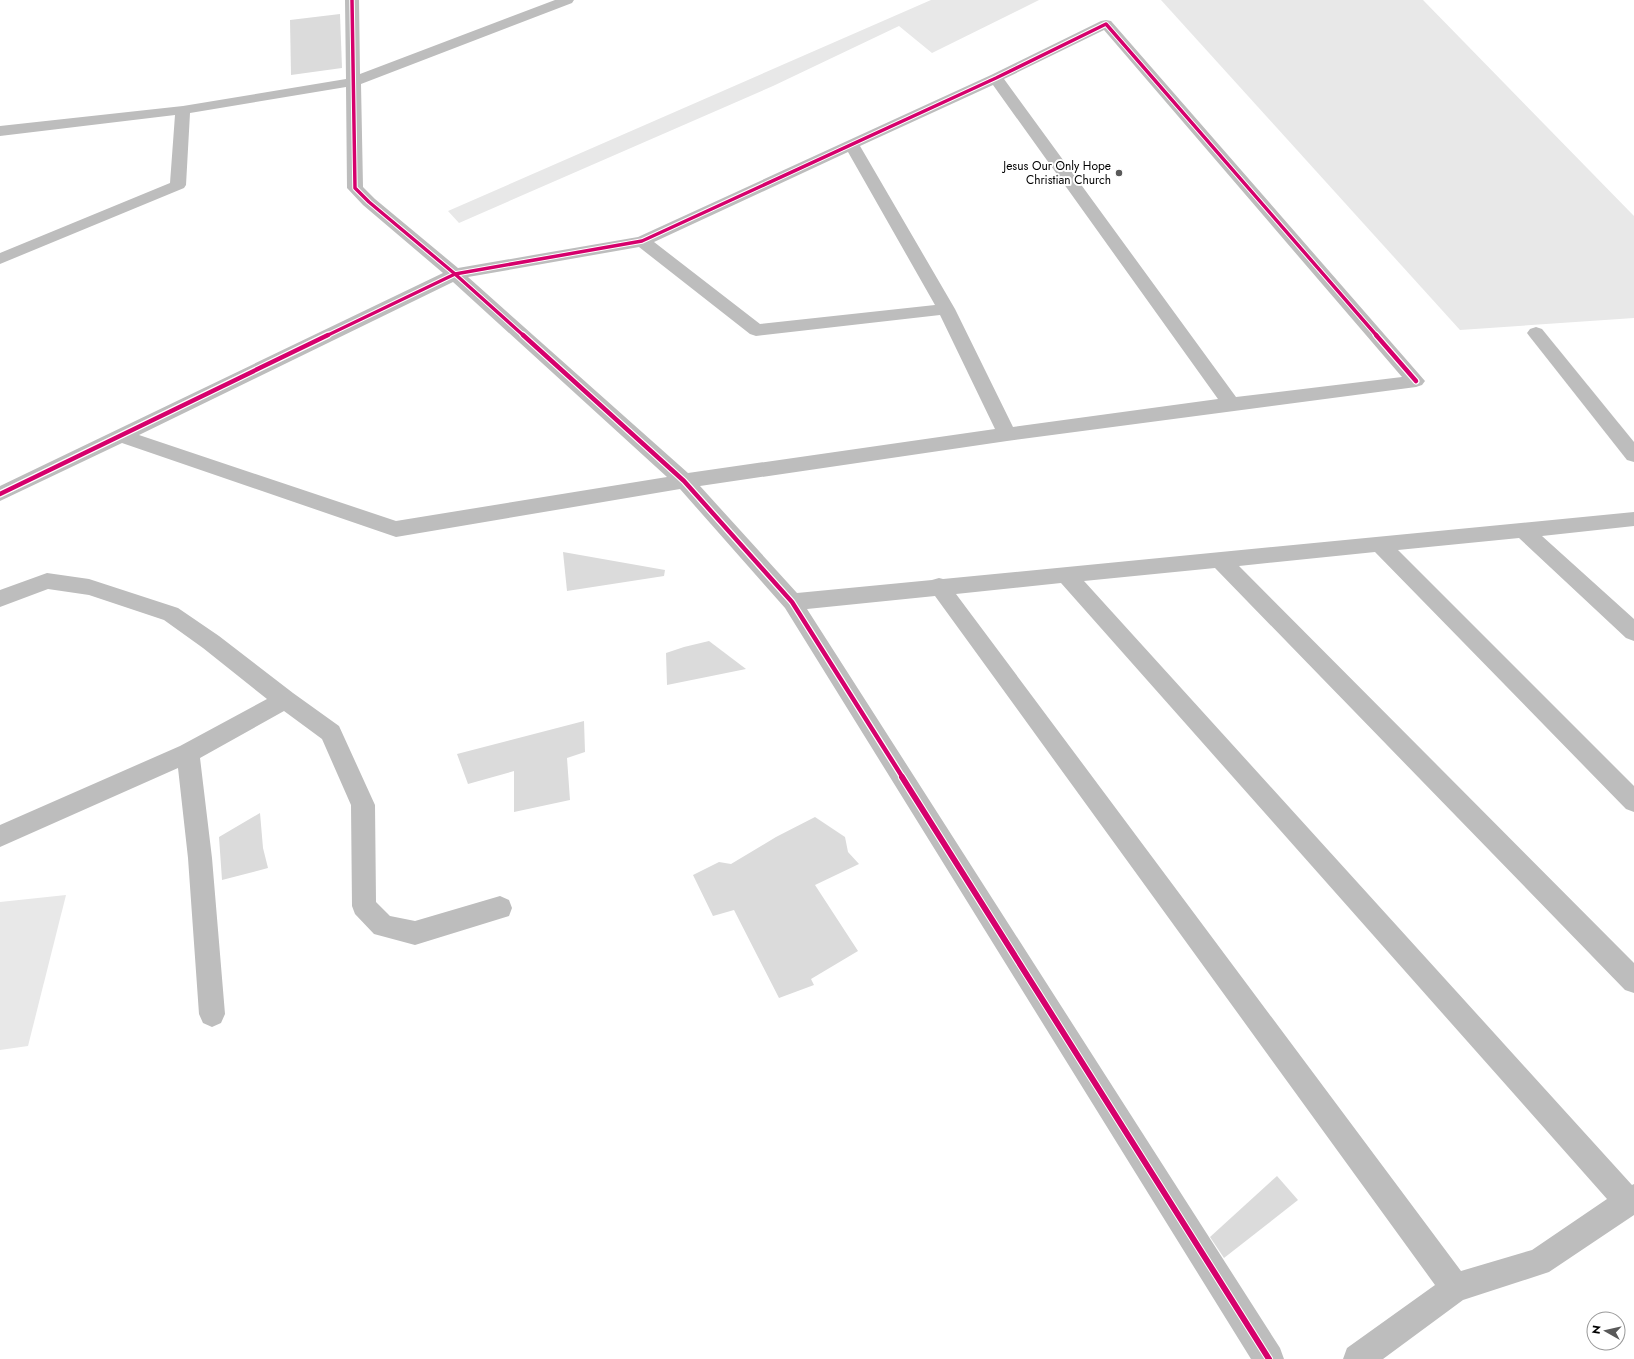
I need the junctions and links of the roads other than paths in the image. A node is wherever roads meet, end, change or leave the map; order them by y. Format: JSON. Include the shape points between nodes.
{"nodes":[{"id":1,"x":352,"y":0,"type":"edge"},
{"id":2,"x":567,"y":0,"type":"edge"},
{"id":3,"x":541,"y":5,"type":"edge"},
{"id":4,"x":996,"y":78,"type":"junction"},
{"id":5,"x":353,"y":82,"type":"junction"},
{"id":6,"x":183,"y":110,"type":"junction"},
{"id":7,"x":0,"y":132,"type":"edge"},
{"id":8,"x":852,"y":145,"type":"junction"},
{"id":9,"x":642,"y":241,"type":"junction"},
{"id":10,"x":0,"y":259,"type":"edge"},
{"id":11,"x":454,"y":274,"type":"junction"},
{"id":12,"x":946,"y":309,"type":"junction"},
{"id":13,"x":1536,"y":333,"type":"dead end"},
{"id":14,"x":1231,"y":404,"type":"junction"},
{"id":15,"x":1007,"y":434,"type":"junction"},
{"id":16,"x":121,"y":436,"type":"junction"},
{"id":17,"x":1634,"y":455,"type":"edge"},
{"id":18,"x":684,"y":481,"type":"junction"},
{"id":19,"x":0,"y":494,"type":"edge"},
{"id":20,"x":1634,"y":519,"type":"edge"},
{"id":21,"x":1524,"y":531,"type":"junction"},
{"id":22,"x":1380,"y":544,"type":"junction"},
{"id":23,"x":1220,"y":560,"type":"junction"},
{"id":24,"x":1067,"y":576,"type":"junction"},
{"id":25,"x":939,"y":586,"type":"junction"},
{"id":26,"x":0,"y":598,"type":"edge"},
{"id":27,"x":792,"y":602,"type":"junction"},
{"id":28,"x":1634,"y":632,"type":"edge"},
{"id":29,"x":285,"y":700,"type":"junction"},
{"id":30,"x":188,"y":753,"type":"junction"},
{"id":31,"x":1634,"y":802,"type":"edge"},
{"id":32,"x":0,"y":836,"type":"edge"},
{"id":33,"x":500,"y":908,"type":"dead end"},
{"id":34,"x":1634,"y":981,"type":"edge"},
{"id":35,"x":212,"y":1014,"type":"dead end"},
{"id":36,"x":1631,"y":1200,"type":"edge"},
{"id":37,"x":1455,"y":1288,"type":"junction"},
{"id":38,"x":1269,"y":1359,"type":"edge"},
{"id":39,"x":1358,"y":1359,"type":"edge"}],
"edges":[{"from":1,"to":5,"type":"street"},
{"from":2,"to":3,"type":"street"},
{"from":3,"to":5,"type":"street"},
{"from":4,"to":8,"type":"street"},
{"from":4,"to":14,"type":"street"},
{"from":4,"to":14,"type":"street","via":[[1106,24],[1416,381]]},
{"from":5,"to":6,"type":"street"},
{"from":5,"to":11,"type":"street","via":[[355,188]]},
{"from":6,"to":7,"type":"street"},
{"from":6,"to":10,"type":"street","via":[[178,185]]},
{"from":8,"to":9,"type":"street"},
{"from":8,"to":12,"type":"street"},
{"from":9,"to":11,"type":"street"},
{"from":9,"to":12,"type":"street","via":[[756,330]]},
{"from":11,"to":16,"type":"street"},
{"from":11,"to":18,"type":"street"},
{"from":12,"to":15,"type":"street"},
{"from":13,"to":17,"type":"street"},
{"from":14,"to":15,"type":"street"},
{"from":15,"to":18,"type":"street"},
{"from":16,"to":18,"type":"street","via":[[396,529]]},
{"from":16,"to":19,"type":"street"},
{"from":18,"to":27,"type":"street"},
{"from":20,"to":21,"type":"street"},
{"from":21,"to":22,"type":"street"},
{"from":21,"to":28,"type":"street"},
{"from":22,"to":23,"type":"street"},
{"from":22,"to":31,"type":"street"},
{"from":23,"to":24,"type":"street"},
{"from":23,"to":34,"type":"street"},
{"from":24,"to":25,"type":"street"},
{"from":24,"to":36,"type":"street"},
{"from":25,"to":27,"type":"street"},
{"from":25,"to":37,"type":"street"},
{"from":26,"to":29,"type":"street","via":[[47,581],[89,587],[171,614]]},
{"from":27,"to":38,"type":"street"},
{"from":29,"to":30,"type":"street"},
{"from":29,"to":33,"type":"street","via":[[331,734],[363,805],[364,906],[383,926],[415,933]]},
{"from":30,"to":32,"type":"street"},
{"from":30,"to":35,"type":"street","via":[[200,858]]},
{"from":36,"to":37,"type":"street","via":[[1539,1262]]},
{"from":37,"to":39,"type":"street"}]}
